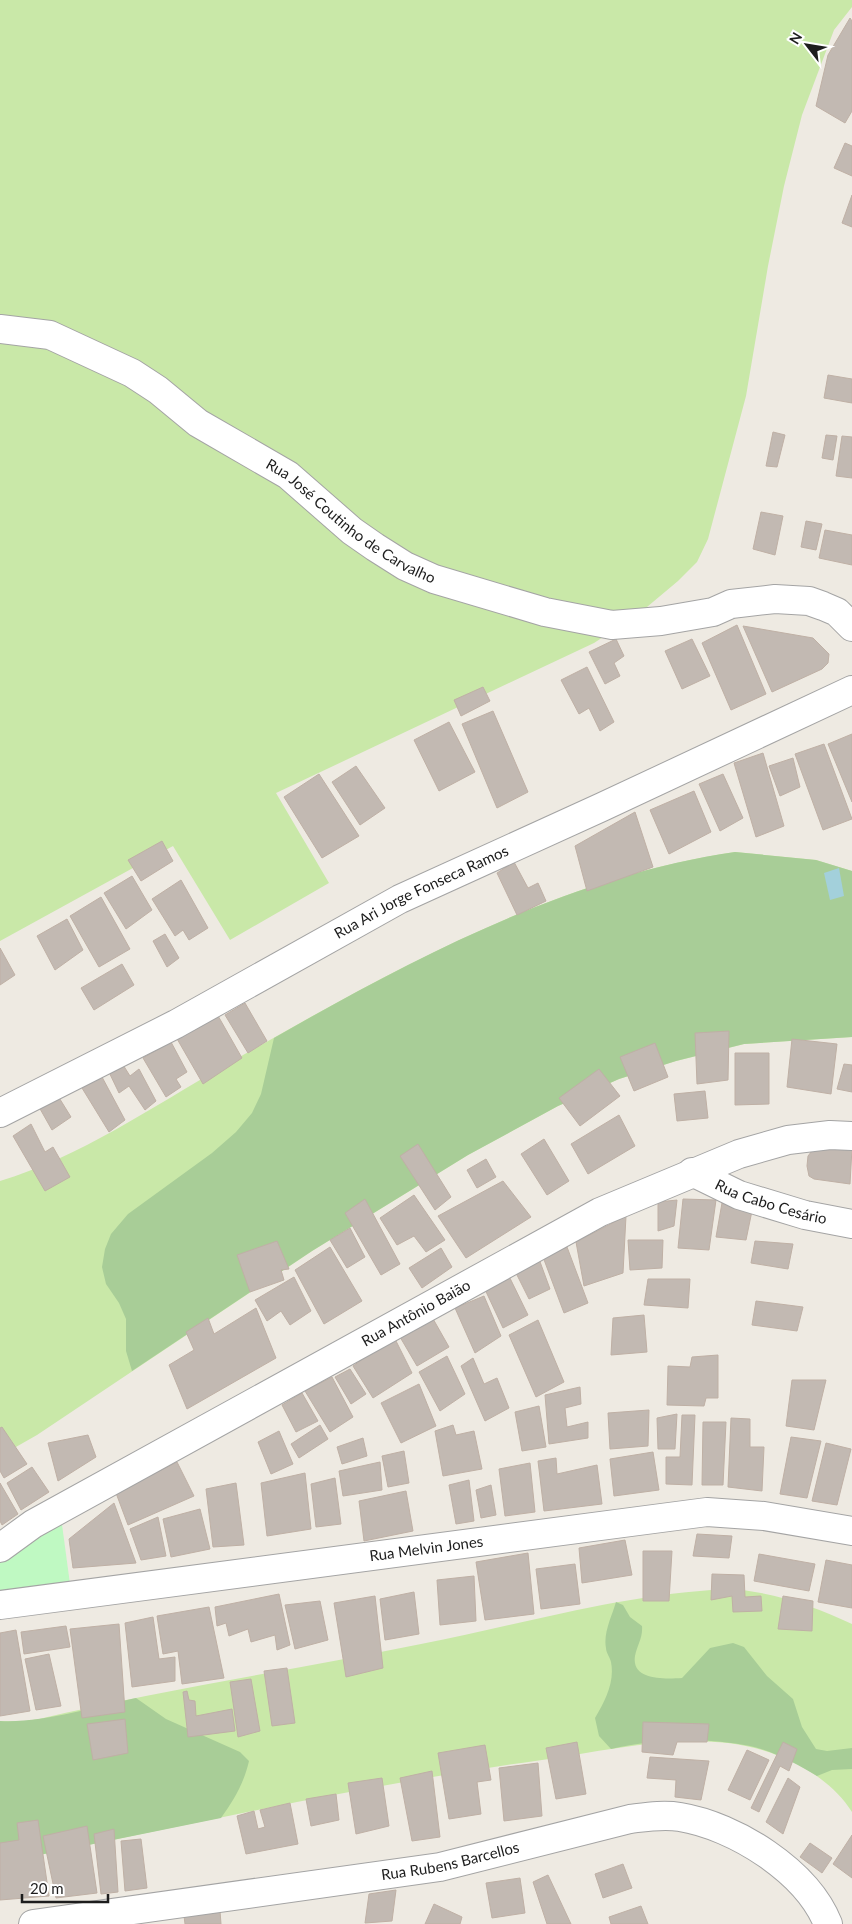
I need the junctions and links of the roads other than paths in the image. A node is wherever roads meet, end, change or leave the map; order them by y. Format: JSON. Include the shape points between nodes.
{"nodes":[{"id":1,"x":0,"y":329,"type":"edge"},
{"id":2,"x":852,"y":627,"type":"edge"},
{"id":3,"x":852,"y":690,"type":"edge"},
{"id":4,"x":0,"y":1113,"type":"edge"},
{"id":5,"x":852,"y":1136,"type":"edge"},
{"id":6,"x":692,"y":1172,"type":"junction"},
{"id":7,"x":852,"y":1224,"type":"edge"},
{"id":8,"x":852,"y":1531,"type":"edge"},
{"id":9,"x":0,"y":1548,"type":"edge"},
{"id":10,"x":0,"y":1605,"type":"edge"},
{"id":11,"x":33,"y":1924,"type":"edge"},
{"id":12,"x":828,"y":1924,"type":"edge"}],
"edges":[{"from":1,"to":2,"type":"street","name":"Rua José Coutinho de Carvalho","via":[[50,335],[132,373],[198,423],[288,475],[375,547],[434,580],[544,612],[612,625],[661,621],[713,612],[731,604],[775,599],[809,601],[837,612]]},
{"from":3,"to":4,"type":"street","name":"Rua Ari Jorge Fonseca Ramos","via":[[400,899],[176,1024]]},
{"from":5,"to":6,"type":"street","name":"Rua Antônio Baião","via":[[788,1140],[738,1154]]},
{"from":6,"to":7,"type":"street","name":"Rua Cabo Cesário","via":[[739,1195],[805,1215]]},
{"from":6,"to":9,"type":"street","name":"Rua Antônio Baião","via":[[600,1212],[32,1524]]},
{"from":8,"to":10,"type":"street","name":"Rua Melvin Jones","via":[[764,1516],[706,1512]]},
{"from":11,"to":12,"type":"street","name":"Rua Rubens Barcellos","via":[[440,1867],[630,1819],[660,1815],[703,1823],[766,1854],[801,1883]]}]}
